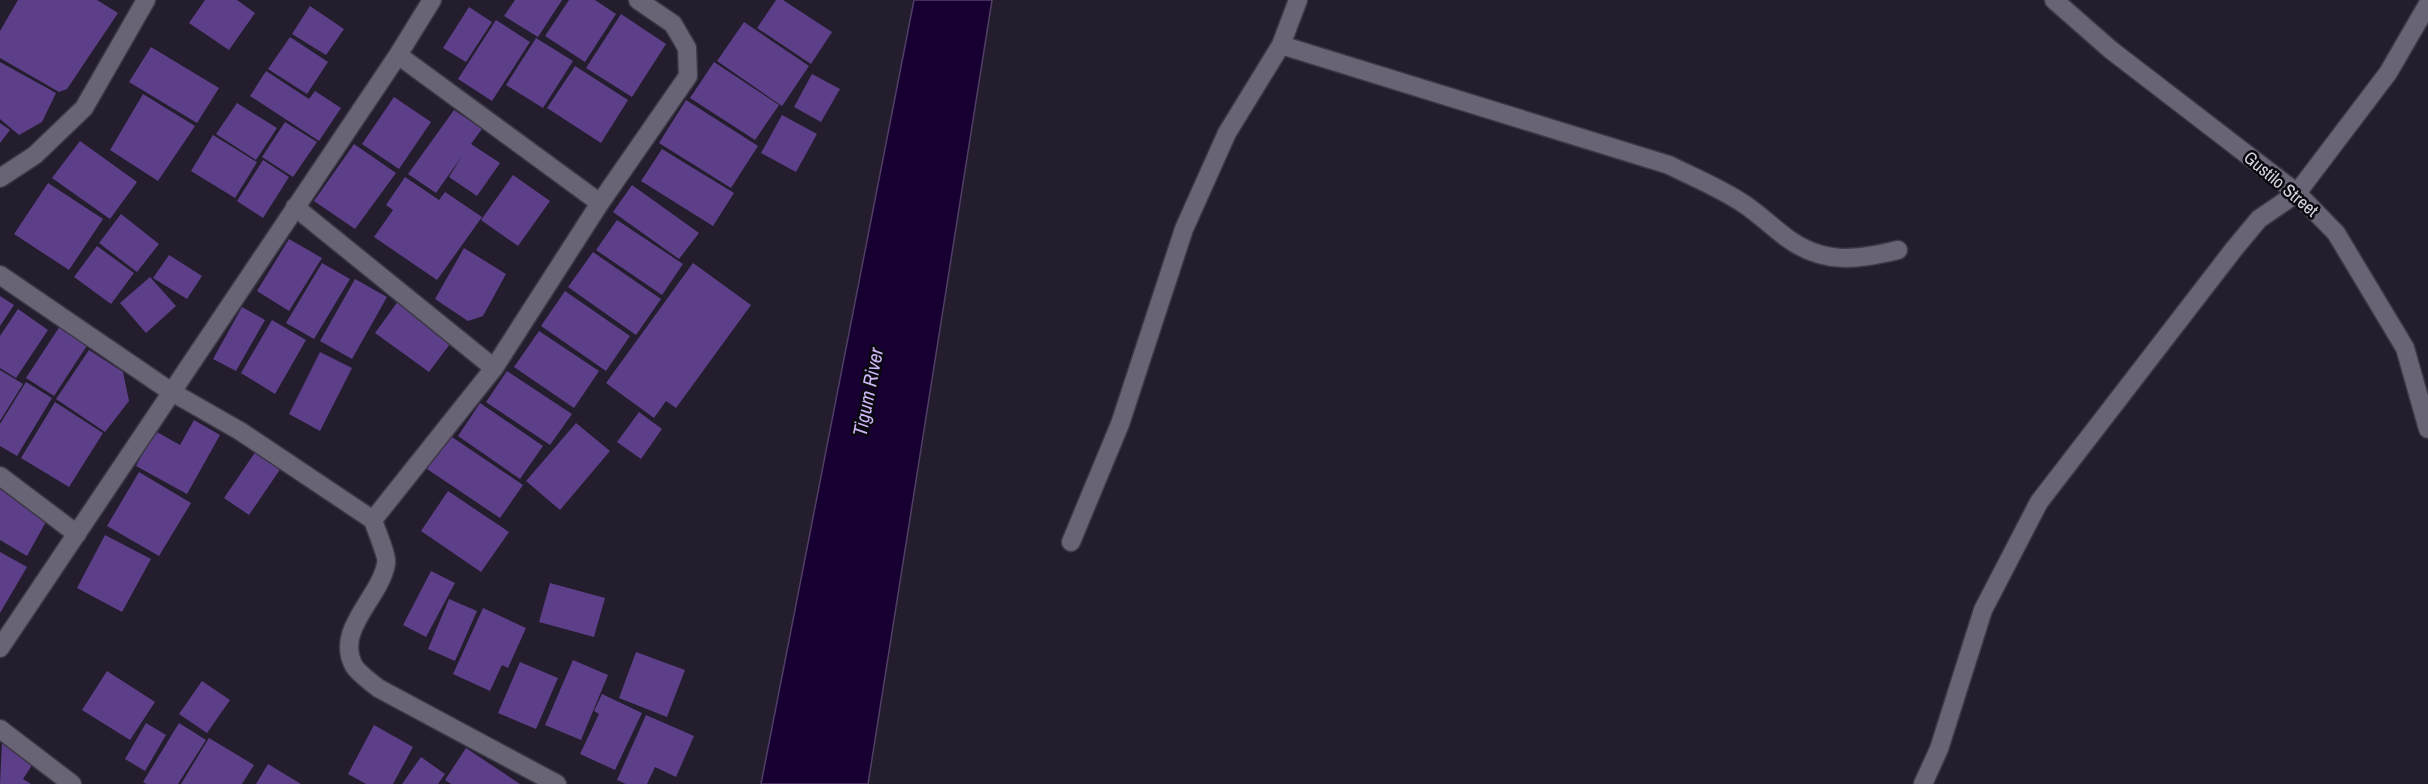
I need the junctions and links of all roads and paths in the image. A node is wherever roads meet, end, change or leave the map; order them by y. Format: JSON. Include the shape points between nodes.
{"nodes":[{"id":1,"x":146,"y":0,"type":"edge"},
{"id":2,"x":432,"y":0,"type":"edge"},
{"id":3,"x":638,"y":0,"type":"edge"},
{"id":4,"x":1298,"y":0,"type":"edge"},
{"id":5,"x":2054,"y":0,"type":"edge"},
{"id":6,"x":2428,"y":4,"type":"edge"},
{"id":7,"x":1281,"y":45,"type":"junction"},
{"id":8,"x":398,"y":55,"type":"junction"},
{"id":9,"x":0,"y":178,"type":"edge"},
{"id":10,"x":2297,"y":192,"type":"junction"},
{"id":11,"x":600,"y":203,"type":"junction"},
{"id":12,"x":295,"y":207,"type":"junction"},
{"id":13,"x":1898,"y":250,"type":"dead end"},
{"id":14,"x":0,"y":274,"type":"edge"},
{"id":15,"x":494,"y":368,"type":"junction"},
{"id":16,"x":170,"y":391,"type":"junction"},
{"id":17,"x":2428,"y":429,"type":"edge"},
{"id":18,"x":0,"y":476,"type":"edge"},
{"id":19,"x":373,"y":520,"type":"junction"},
{"id":20,"x":77,"y":534,"type":"junction"},
{"id":21,"x":1071,"y":542,"type":"dead end"},
{"id":22,"x":0,"y":648,"type":"edge"},
{"id":23,"x":0,"y":729,"type":"edge"},
{"id":24,"x":549,"y":782,"type":"edge"},
{"id":25,"x":72,"y":784,"type":"edge"},
{"id":26,"x":1923,"y":784,"type":"edge"}],
"edges":[{"from":1,"to":9,"type":"street","via":[[84,108],[35,155]]},
{"from":2,"to":8,"type":"street"},
{"from":3,"to":11,"type":"street","via":[[673,24],[687,48],[688,76]]},
{"from":4,"to":7,"type":"street"},
{"from":5,"to":10,"type":"street","name":"Gustilo Street","via":[[2111,50]]},
{"from":6,"to":10,"type":"street","via":[[2388,73]]},
{"from":7,"to":13,"type":"street","via":[[1669,165],[1746,205],[1789,240],[1839,260]]},
{"from":7,"to":21,"type":"street","via":[[1227,133],[1184,229],[1120,424]]},
{"from":8,"to":11,"type":"street"},
{"from":8,"to":12,"type":"street"},
{"from":10,"to":17,"type":"street","name":"Gustilo Street","via":[[2336,233],[2405,348]]},
{"from":10,"to":26,"type":"street","via":[[2259,219],[2234,249],[2039,502],[1983,610],[1939,748]]},
{"from":11,"to":15,"type":"street"},
{"from":12,"to":15,"type":"street"},
{"from":12,"to":16,"type":"street"},
{"from":14,"to":16,"type":"street"},
{"from":15,"to":19,"type":"street"},
{"from":16,"to":19,"type":"street","via":[[240,431]]},
{"from":16,"to":20,"type":"street"},
{"from":18,"to":20,"type":"street"},
{"from":19,"to":24,"type":"street","via":[[387,561],[381,584],[351,632],[354,666],[378,688]]},
{"from":20,"to":22,"type":"street"},
{"from":23,"to":25,"type":"street"}]}
